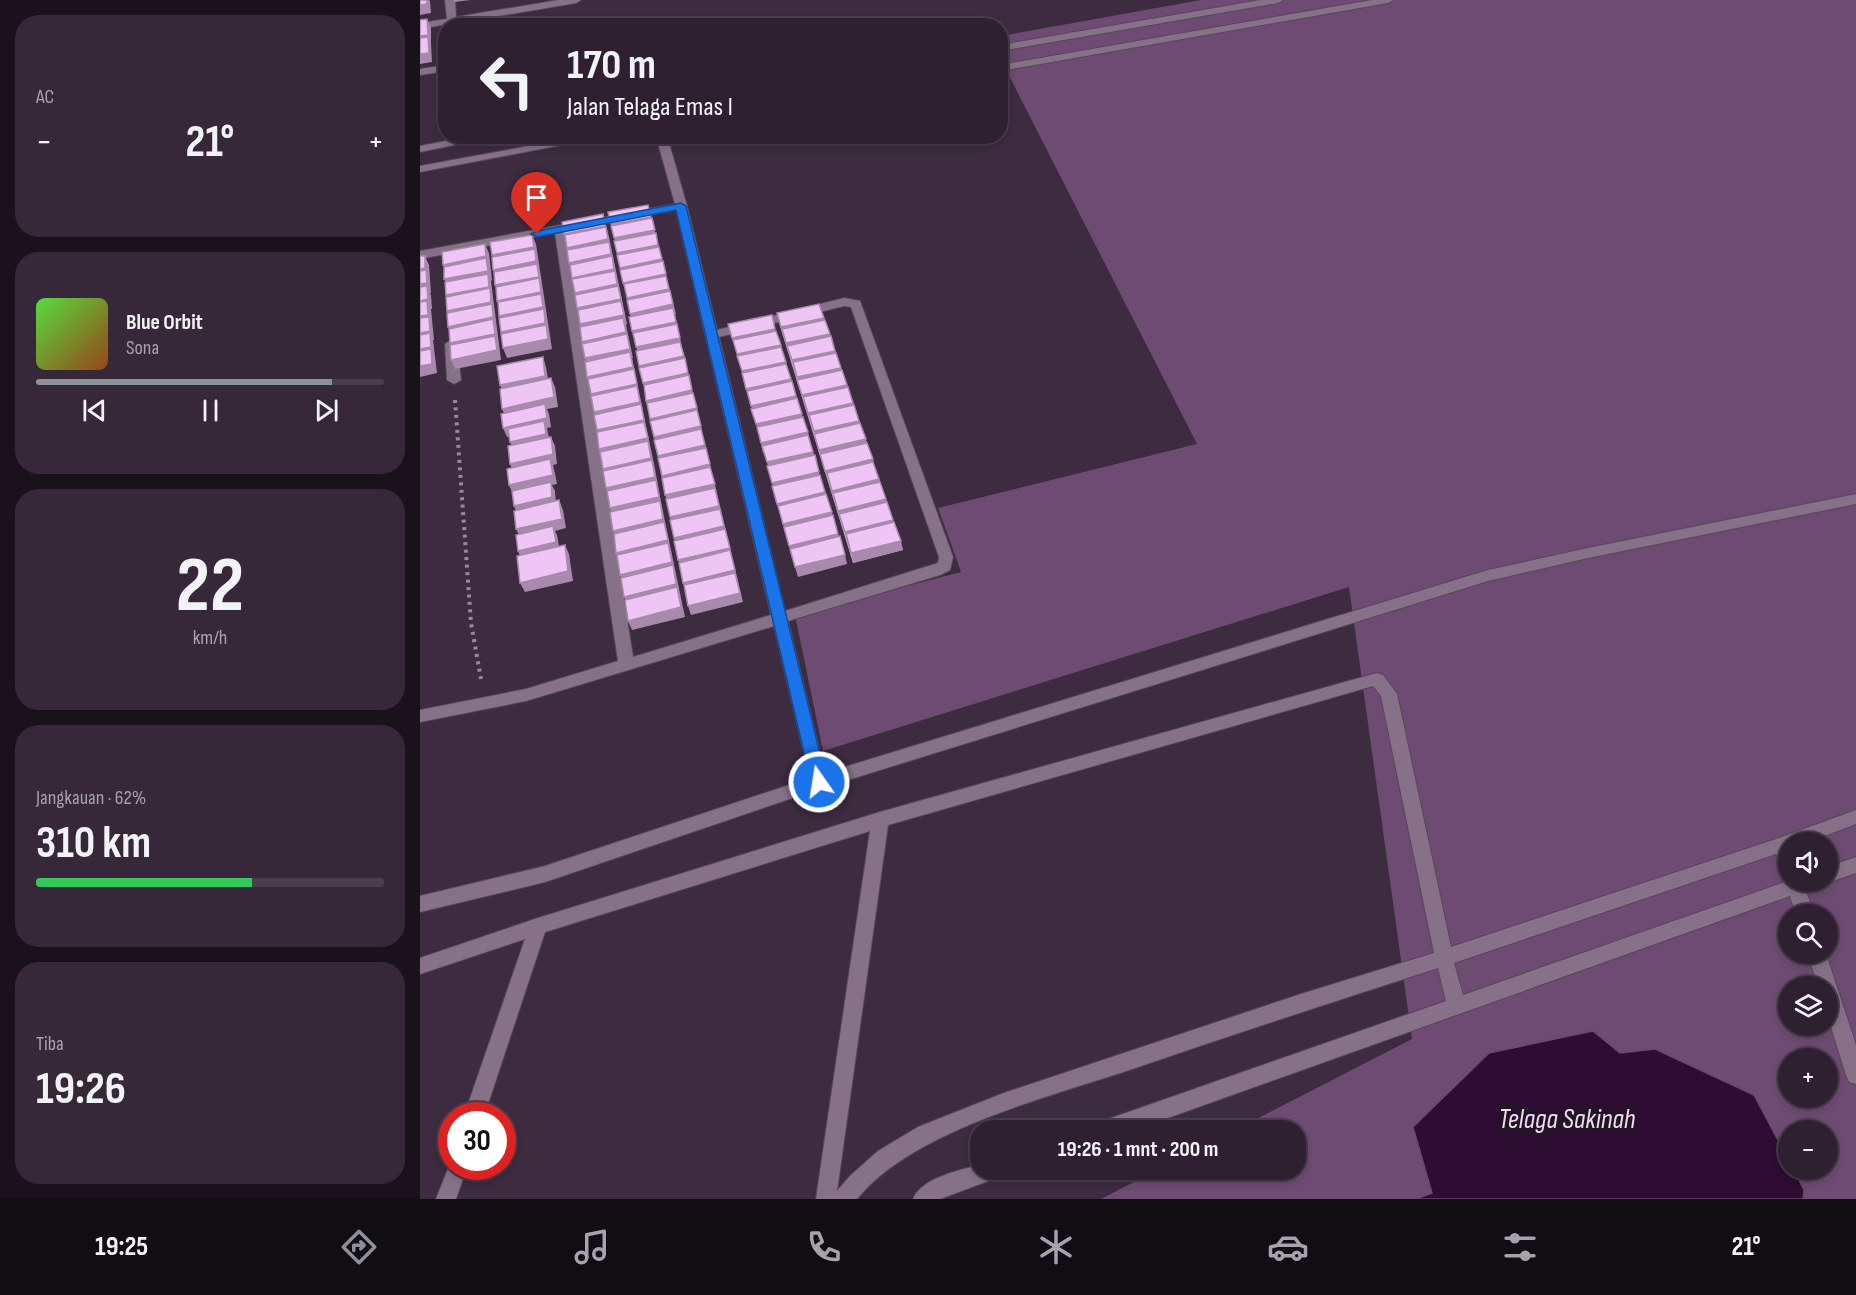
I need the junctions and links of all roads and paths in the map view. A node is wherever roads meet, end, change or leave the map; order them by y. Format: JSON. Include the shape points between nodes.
{"nodes":[{"id":1,"x":450,"y":0,"type":"edge"},
{"id":2,"x":576,"y":0,"type":"edge"},
{"id":3,"x":1278,"y":0,"type":"edge"},
{"id":4,"x":1388,"y":0,"type":"edge"},
{"id":5,"x":554,"y":2,"type":"edge"},
{"id":6,"x":452,"y":18,"type":"edge"},
{"id":7,"x":476,"y":18,"type":"edge"},
{"id":8,"x":438,"y":24,"type":"edge"},
{"id":9,"x":420,"y":26,"type":"edge"},
{"id":10,"x":1008,"y":47,"type":"edge"},
{"id":11,"x":1008,"y":67,"type":"edge"},
{"id":12,"x":438,"y":69,"type":"edge"},
{"id":13,"x":420,"y":72,"type":"edge"},
{"id":14,"x":442,"y":144,"type":"edge"},
{"id":15,"x":463,"y":144,"type":"edge"},
{"id":16,"x":560,"y":144,"type":"edge"},
{"id":17,"x":663,"y":144,"type":"edge"},
{"id":18,"x":420,"y":149,"type":"edge"},
{"id":19,"x":465,"y":161,"type":"junction"},
{"id":20,"x":420,"y":168,"type":"edge"},
{"id":21,"x":681,"y":206,"type":"junction"},
{"id":22,"x":560,"y":229,"type":"junction"},
{"id":23,"x":420,"y":255,"type":"edge"},
{"id":24,"x":450,"y":333,"type":"edge"},
{"id":25,"x":712,"y":335,"type":"junction"},
{"id":26,"x":454,"y":380,"type":"joint"},
{"id":27,"x":1856,"y":499,"type":"edge"},
{"id":28,"x":780,"y":620,"type":"junction"},
{"id":29,"x":627,"y":664,"type":"junction"},
{"id":30,"x":485,"y":703,"type":"junction"},
{"id":31,"x":420,"y":716,"type":"edge"},
{"id":32,"x":819,"y":782,"type":"junction"},
{"id":33,"x":1856,"y":817,"type":"edge"},
{"id":34,"x":880,"y":819,"type":"junction"},
{"id":35,"x":1816,"y":832,"type":"edge"},
{"id":36,"x":1778,"y":846,"type":"edge"},
{"id":37,"x":1856,"y":865,"type":"edge"},
{"id":38,"x":1838,"y":871,"type":"edge"},
{"id":39,"x":1778,"y":891,"type":"edge"},
{"id":40,"x":420,"y":904,"type":"edge"},
{"id":41,"x":538,"y":926,"type":"junction"},
{"id":42,"x":1444,"y":958,"type":"junction"},
{"id":43,"x":1820,"y":964,"type":"edge"},
{"id":44,"x":420,"y":966,"type":"edge"},
{"id":45,"x":1457,"y":1006,"type":"junction"},
{"id":46,"x":1856,"y":1075,"type":"edge"},
{"id":47,"x":479,"y":1102,"type":"edge"},
{"id":48,"x":1134,"y":1120,"type":"edge"},
{"id":49,"x":970,"y":1178,"type":"edge"},
{"id":50,"x":453,"y":1180,"type":"edge"},
{"id":51,"x":446,"y":1199,"type":"edge"},
{"id":52,"x":826,"y":1199,"type":"edge"},
{"id":53,"x":844,"y":1199,"type":"edge"},
{"id":54,"x":923,"y":1199,"type":"edge"}],
"edges":[{"from":1,"to":6,"type":"street"},
{"from":2,"to":5,"type":"street"},
{"from":3,"to":10,"type":"street"},
{"from":4,"to":11,"type":"street"},
{"from":5,"to":7,"type":"street"},
{"from":8,"to":9,"type":"street"},
{"from":12,"to":13,"type":"street"},
{"from":14,"to":18,"type":"street"},
{"from":15,"to":19,"type":"street"},
{"from":16,"to":19,"type":"street"},
{"from":17,"to":21,"type":"street"},
{"from":19,"to":20,"type":"street"},
{"from":21,"to":22,"type":"street"},
{"from":21,"to":25,"type":"street"},
{"from":22,"to":23,"type":"street","via":[[443,257]]},
{"from":22,"to":29,"type":"street"},
{"from":24,"to":26,"type":"street"},
{"from":25,"to":28,"type":"street"},
{"from":25,"to":28,"type":"street","via":[[844,302],[856,304],[946,557],[945,566],[935,571]]},
{"from":26,"to":30,"type":"path","via":[[471,623]]},
{"from":27,"to":32,"type":"street","via":[[1488,576]]},
{"from":28,"to":29,"type":"street"},
{"from":28,"to":32,"type":"street"},
{"from":29,"to":30,"type":"street","via":[[526,695]]},
{"from":30,"to":31,"type":"street"},
{"from":32,"to":40,"type":"street","via":[[555,870]]},
{"from":33,"to":35,"type":"street"},
{"from":34,"to":41,"type":"street"},
{"from":34,"to":42,"type":"street","via":[[1377,679],[1389,694]]},
{"from":34,"to":52,"type":"street"},
{"from":36,"to":42,"type":"street"},
{"from":37,"to":38,"type":"street"},
{"from":39,"to":45,"type":"street"},
{"from":41,"to":44,"type":"street"},
{"from":41,"to":47,"type":"street"},
{"from":42,"to":45,"type":"street"},
{"from":42,"to":53,"type":"street","via":[[1004,1103],[918,1137],[885,1158]]},
{"from":43,"to":46,"type":"street"},
{"from":45,"to":48,"type":"street"},
{"from":49,"to":54,"type":"street","via":[[931,1192]]},
{"from":50,"to":51,"type":"street"}]}
